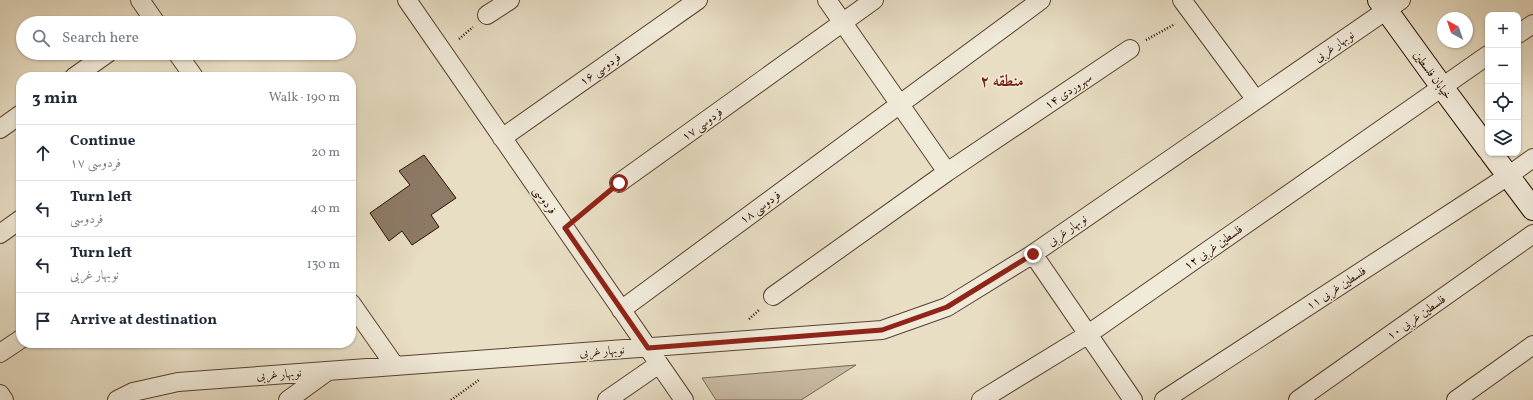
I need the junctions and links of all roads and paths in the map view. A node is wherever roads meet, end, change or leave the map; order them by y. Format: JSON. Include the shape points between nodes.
{"nodes":[{"id":1,"x":140,"y":0,"type":"edge"},
{"id":2,"x":407,"y":0,"type":"edge"},
{"id":3,"x":510,"y":0,"type":"edge"},
{"id":4,"x":698,"y":0,"type":"edge"},
{"id":5,"x":827,"y":0,"type":"edge"},
{"id":6,"x":874,"y":0,"type":"edge"},
{"id":7,"x":1040,"y":0,"type":"edge"},
{"id":8,"x":1182,"y":0,"type":"edge"},
{"id":9,"x":1389,"y":3,"type":"edge"},
{"id":10,"x":487,"y":15,"type":"joint"},
{"id":11,"x":1192,"y":15,"type":"junction"},
{"id":12,"x":150,"y":16,"type":"edge"},
{"id":13,"x":842,"y":23,"type":"junction"},
{"id":14,"x":1533,"y":24,"type":"edge"},
{"id":15,"x":1521,"y":32,"type":"edge"},
{"id":16,"x":1130,"y":49,"type":"joint"},
{"id":17,"x":443,"y":53,"type":"junction"},
{"id":18,"x":1485,"y":57,"type":"edge"},
{"id":19,"x":98,"y":60,"type":"edge"},
{"id":20,"x":182,"y":60,"type":"edge"},
{"id":21,"x":81,"y":72,"type":"edge"},
{"id":22,"x":190,"y":72,"type":"edge"},
{"id":23,"x":1442,"y":87,"type":"junction"},
{"id":24,"x":1256,"y":100,"type":"junction"},
{"id":25,"x":899,"y":105,"type":"junction"},
{"id":26,"x":16,"y":118,"type":"edge"},
{"id":27,"x":0,"y":129,"type":"edge"},
{"id":28,"x":502,"y":138,"type":"junction"},
{"id":29,"x":1485,"y":145,"type":"edge"},
{"id":30,"x":1493,"y":156,"type":"edge"},
{"id":31,"x":1533,"y":158,"type":"edge"},
{"id":32,"x":947,"y":172,"type":"junction"},
{"id":33,"x":1508,"y":176,"type":"junction"},
{"id":34,"x":619,"y":183,"type":"joint"},
{"id":35,"x":1533,"y":209,"type":"edge"},
{"id":36,"x":16,"y":223,"type":"edge"},
{"id":37,"x":565,"y":228,"type":"junction"},
{"id":38,"x":0,"y":234,"type":"edge"},
{"id":39,"x":1533,"y":234,"type":"edge"},
{"id":40,"x":1033,"y":254,"type":"junction"},
{"id":41,"x":773,"y":296,"type":"dead end"},
{"id":42,"x":356,"y":310,"type":"edge"},
{"id":43,"x":621,"y":310,"type":"junction"},
{"id":44,"x":1087,"y":335,"type":"junction"},
{"id":45,"x":16,"y":342,"type":"edge"},
{"id":46,"x":1533,"y":345,"type":"edge"},
{"id":47,"x":648,"y":348,"type":"junction"},
{"id":48,"x":0,"y":353,"type":"edge"},
{"id":49,"x":659,"y":364,"type":"junction"},
{"id":50,"x":395,"y":366,"type":"junction"},
{"id":51,"x":329,"y":371,"type":"junction"},
{"id":52,"x":146,"y":393,"type":"edge"},
{"id":53,"x":0,"y":394,"type":"edge"},
{"id":54,"x":4,"y":400,"type":"edge"},
{"id":55,"x":117,"y":400,"type":"edge"},
{"id":56,"x":288,"y":400,"type":"edge"},
{"id":57,"x":607,"y":400,"type":"edge"},
{"id":58,"x":684,"y":400,"type":"edge"},
{"id":59,"x":981,"y":400,"type":"edge"},
{"id":60,"x":1133,"y":400,"type":"edge"},
{"id":61,"x":1164,"y":400,"type":"edge"},
{"id":62,"x":1298,"y":400,"type":"edge"},
{"id":63,"x":1456,"y":400,"type":"edge"}],
"edges":[{"from":1,"to":12,"type":"street"},
{"from":2,"to":17,"type":"street","name":"فردوسی"},
{"from":3,"to":10,"type":"street"},
{"from":4,"to":28,"type":"street","name":"فردوسی ۱۶"},
{"from":5,"to":13,"type":"street"},
{"from":6,"to":13,"type":"street","name":"فردوسی ۱۷"},
{"from":7,"to":25,"type":"street","name":"فردوسی ۱۸"},
{"from":8,"to":11,"type":"street"},
{"from":9,"to":23,"type":"main road","name":"خیابان فلسطین"},
{"from":9,"to":24,"type":"street","name":"نوبهار غربی"},
{"from":10,"to":17,"type":"path"},
{"from":11,"to":16,"type":"path"},
{"from":11,"to":24,"type":"street"},
{"from":13,"to":25,"type":"street"},
{"from":13,"to":34,"type":"street","name":"فردوسی ۱۷"},
{"from":14,"to":15,"type":"street"},
{"from":16,"to":32,"type":"street","name":"سهروردی ۱۴"},
{"from":17,"to":28,"type":"street","name":"فردوسی"},
{"from":18,"to":23,"type":"street","name":"فلسطین غربی ۱۲"},
{"from":19,"to":21,"type":"street"},
{"from":20,"to":22,"type":"street"},
{"from":23,"to":29,"type":"main road","name":"خیابان فلسطین"},
{"from":23,"to":44,"type":"street","name":"فلسطین غربی ۱۲"},
{"from":24,"to":40,"type":"street","name":"نوبهار غربی"},
{"from":25,"to":32,"type":"street"},
{"from":25,"to":43,"type":"street","name":"فردوسی ۱۸"},
{"from":26,"to":27,"type":"street"},
{"from":28,"to":37,"type":"street","name":"فردوسی"},
{"from":30,"to":33,"type":"main road"},
{"from":31,"to":33,"type":"street","name":"فلسطین غربی ۱۱"},
{"from":32,"to":41,"type":"street","name":"سهروردی ۱۴"},
{"from":33,"to":35,"type":"main road"},
{"from":33,"to":61,"type":"street","name":"فلسطین غربی ۱۱"},
{"from":34,"to":37,"type":"path"},
{"from":36,"to":38,"type":"street"},
{"from":37,"to":43,"type":"street","name":"فردوسی"},
{"from":39,"to":62,"type":"street","name":"فلسطین غربی ۱۰"},
{"from":40,"to":44,"type":"street"},
{"from":40,"to":47,"type":"street","name":"نوبهار غربی","via":[[947,307],[882,330]]},
{"from":42,"to":50,"type":"street"},
{"from":43,"to":47,"type":"street","name":"فردوسی"},
{"from":44,"to":59,"type":"street","name":"فلسطین غربی ۱۲"},
{"from":44,"to":60,"type":"street"},
{"from":45,"to":48,"type":"street"},
{"from":46,"to":63,"type":"street"},
{"from":47,"to":49,"type":"street","name":"فردوسی"},
{"from":47,"to":50,"type":"street","name":"نوبهار غربی"},
{"from":49,"to":57,"type":"street"},
{"from":49,"to":58,"type":"street","name":"فردوسی"},
{"from":50,"to":51,"type":"street","name":"نوبهار غربی"},
{"from":51,"to":52,"type":"street","name":"نوبهار غربی","via":[[178,382]]},
{"from":51,"to":56,"type":"street"},
{"from":52,"to":55,"type":"street","name":"نوبهار غربی"},
{"from":53,"to":54,"type":"street"}]}
